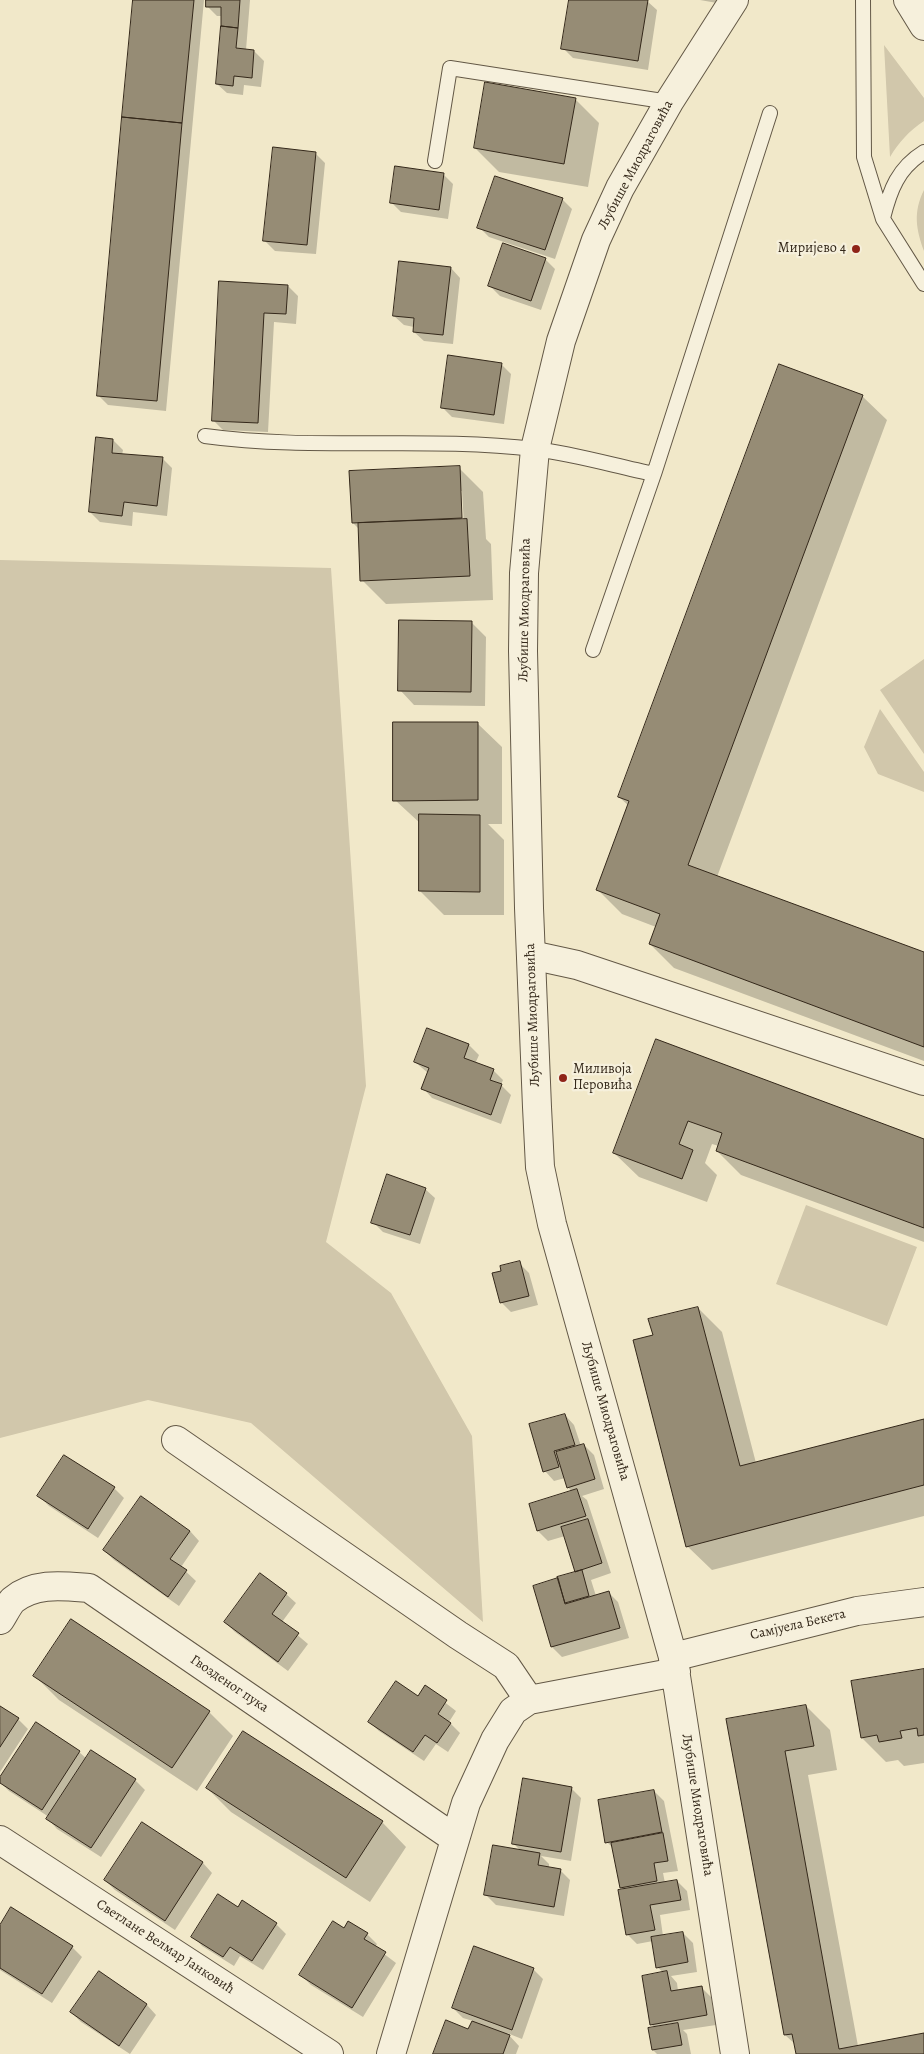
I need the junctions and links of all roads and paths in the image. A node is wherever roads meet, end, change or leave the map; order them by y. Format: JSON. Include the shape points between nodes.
{"nodes":[{"id":1,"x":734,"y":0,"type":"edge"},
{"id":2,"x":863,"y":0,"type":"edge"},
{"id":3,"x":908,"y":0,"type":"edge"},
{"id":4,"x":924,"y":26,"type":"edge"},
{"id":5,"x":669,"y":102,"type":"junction"},
{"id":6,"x":770,"y":113,"type":"dead end"},
{"id":7,"x":924,"y":152,"type":"edge"},
{"id":8,"x":435,"y":161,"type":"dead end"},
{"id":9,"x":883,"y":218,"type":"junction"},
{"id":10,"x":924,"y":284,"type":"edge"},
{"id":11,"x":205,"y":436,"type":"dead end"},
{"id":12,"x":535,"y":450,"type":"junction"},
{"id":13,"x":654,"y":474,"type":"junction"},
{"id":14,"x":593,"y":650,"type":"dead end"},
{"id":15,"x":531,"y":955,"type":"junction"},
{"id":16,"x":924,"y":1081,"type":"edge"},
{"id":17,"x":176,"y":1440,"type":"dead end"},
{"id":18,"x":924,"y":1602,"type":"edge"},
{"id":19,"x":0,"y":1620,"type":"edge"},
{"id":20,"x":675,"y":1664,"type":"junction"},
{"id":21,"x":529,"y":1700,"type":"junction"},
{"id":22,"x":454,"y":1838,"type":"junction"},
{"id":23,"x":0,"y":1840,"type":"edge"},
{"id":24,"x":329,"y":2054,"type":"edge"},
{"id":25,"x":391,"y":2054,"type":"edge"},
{"id":26,"x":735,"y":2054,"type":"edge"}],
"edges":[{"from":1,"to":5,"type":"street","name":"Љубише Миодраговића"},
{"from":2,"to":9,"type":"lane","via":[[864,157]]},
{"from":3,"to":4,"type":"street"},
{"from":5,"to":8,"type":"lane","via":[[450,68]]},
{"from":5,"to":12,"type":"street","name":"Љубише Миодраговића","via":[[620,188],[596,240],[561,341]]},
{"from":6,"to":13,"type":"lane"},
{"from":7,"to":9,"type":"lane","via":[[902,170],[891,188]]},
{"from":9,"to":10,"type":"lane"},
{"from":11,"to":12,"type":"lane","via":[[265,442],[456,445]]},
{"from":12,"to":13,"type":"lane"},
{"from":12,"to":15,"type":"street","name":"Љубише Миодраговића","via":[[524,574],[523,651]]},
{"from":13,"to":14,"type":"lane"},
{"from":15,"to":16,"type":"street","via":[[577,965]]},
{"from":15,"to":20,"type":"street","name":"Љубише Миодраговића","via":[[540,1167],[546,1200]]},
{"from":17,"to":21,"type":"street","via":[[506,1666]]},
{"from":18,"to":20,"type":"street","name":"Самјуела Бекета","via":[[857,1611]]},
{"from":19,"to":22,"type":"street","name":"Гвозденог пука","via":[[12,1601],[33,1588],[57,1585],[89,1588]]},
{"from":20,"to":21,"type":"street"},
{"from":20,"to":26,"type":"street","name":"Љубише Миодраговића"},
{"from":21,"to":22,"type":"street","via":[[512,1711],[495,1740]]},
{"from":22,"to":25,"type":"street"},
{"from":23,"to":24,"type":"street","name":"Светлане Велмар Јанковић"}]}
